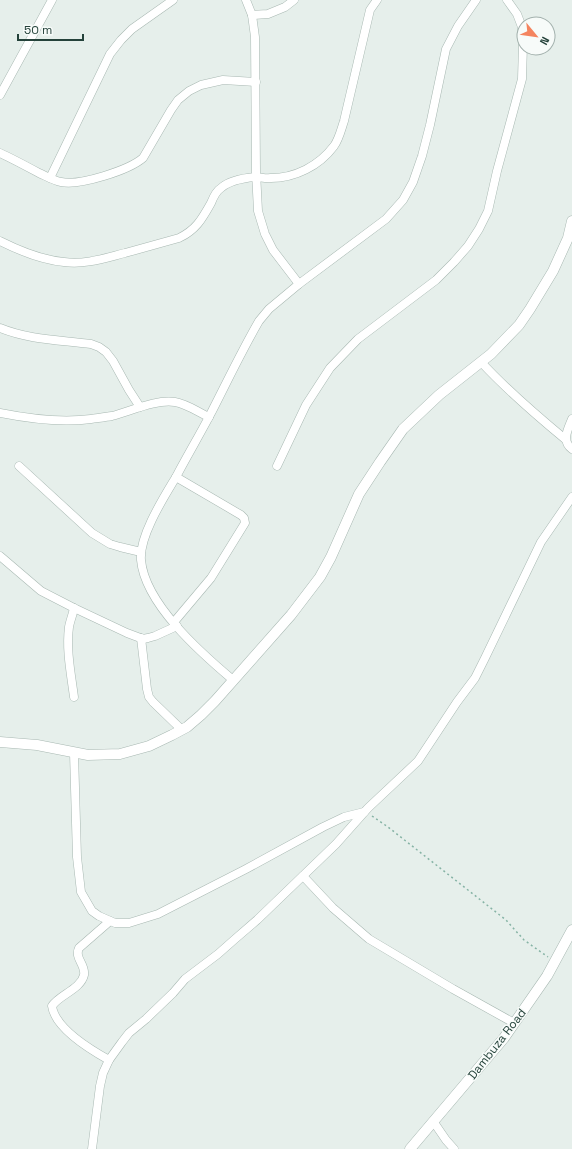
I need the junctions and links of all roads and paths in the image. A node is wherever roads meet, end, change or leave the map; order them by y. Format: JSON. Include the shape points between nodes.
{"nodes":[{"id":1,"x":52,"y":0,"type":"edge"},
{"id":2,"x":173,"y":0,"type":"edge"},
{"id":3,"x":246,"y":0,"type":"edge"},
{"id":4,"x":294,"y":0,"type":"edge"},
{"id":5,"x":377,"y":0,"type":"edge"},
{"id":6,"x":476,"y":0,"type":"edge"},
{"id":7,"x":507,"y":0,"type":"edge"},
{"id":8,"x":252,"y":15,"type":"junction"},
{"id":9,"x":256,"y":82,"type":"junction"},
{"id":10,"x":0,"y":95,"type":"edge"},
{"id":11,"x":0,"y":153,"type":"edge"},
{"id":12,"x":257,"y":177,"type":"junction"},
{"id":13,"x":50,"y":178,"type":"junction"},
{"id":14,"x":572,"y":221,"type":"edge"},
{"id":15,"x":0,"y":241,"type":"edge"},
{"id":16,"x":298,"y":284,"type":"junction"},
{"id":17,"x":0,"y":328,"type":"edge"},
{"id":18,"x":481,"y":362,"type":"junction"},
{"id":19,"x":140,"y":408,"type":"junction"},
{"id":20,"x":0,"y":413,"type":"edge"},
{"id":21,"x":209,"y":417,"type":"junction"},
{"id":22,"x":572,"y":418,"type":"edge"},
{"id":23,"x":565,"y":439,"type":"junction"},
{"id":24,"x":572,"y":449,"type":"edge"},
{"id":25,"x":19,"y":466,"type":"dead end"},
{"id":26,"x":276,"y":466,"type":"dead end"},
{"id":27,"x":176,"y":477,"type":"junction"},
{"id":28,"x":572,"y":497,"type":"edge"},
{"id":29,"x":141,"y":552,"type":"junction"},
{"id":30,"x":0,"y":556,"type":"edge"},
{"id":31,"x":74,"y":608,"type":"junction"},
{"id":32,"x":175,"y":624,"type":"junction"},
{"id":33,"x":141,"y":638,"type":"junction"},
{"id":34,"x":233,"y":680,"type":"junction"},
{"id":35,"x":74,"y":697,"type":"dead end"},
{"id":36,"x":182,"y":730,"type":"junction"},
{"id":37,"x":0,"y":742,"type":"edge"},
{"id":38,"x":74,"y":753,"type":"junction"},
{"id":39,"x":365,"y":812,"type":"junction"},
{"id":40,"x":303,"y":876,"type":"junction"},
{"id":41,"x":110,"y":921,"type":"junction"},
{"id":42,"x":572,"y":930,"type":"edge"},
{"id":43,"x":555,"y":962,"type":"junction"},
{"id":44,"x":514,"y":1023,"type":"junction"},
{"id":45,"x":109,"y":1060,"type":"junction"},
{"id":46,"x":433,"y":1121,"type":"junction"},
{"id":47,"x":92,"y":1149,"type":"edge"},
{"id":48,"x":410,"y":1149,"type":"edge"},
{"id":49,"x":454,"y":1149,"type":"edge"}],
"edges":[{"from":1,"to":10,"type":"street"},
{"from":2,"to":13,"type":"street","via":[[132,29],[110,54]]},
{"from":3,"to":8,"type":"street"},
{"from":4,"to":8,"type":"street","via":[[268,14]]},
{"from":5,"to":12,"type":"street","via":[[370,10],[342,128],[334,146],[320,160],[302,172],[282,178]]},
{"from":6,"to":16,"type":"street","via":[[458,26],[446,50],[422,156],[413,182],[403,200],[386,219]]},
{"from":7,"to":26,"type":"street","via":[[514,8],[522,27],[522,79],[489,205],[479,229],[468,246],[436,280],[358,339],[330,368],[306,405]]},
{"from":8,"to":9,"type":"street"},
{"from":9,"to":12,"type":"street"},
{"from":9,"to":13,"type":"street","via":[[223,80],[201,85],[189,91],[178,100],[139,162],[113,173],[81,181],[61,182]]},
{"from":11,"to":13,"type":"street"},
{"from":12,"to":15,"type":"street","via":[[236,180],[220,188],[200,221],[188,234],[105,258],[65,263],[44,259]]},
{"from":12,"to":16,"type":"street","via":[[258,211],[265,234],[273,250]]},
{"from":14,"to":18,"type":"street","via":[[559,260],[530,309],[519,325]]},
{"from":16,"to":21,"type":"street","via":[[259,321]]},
{"from":17,"to":19,"type":"street","via":[[36,338],[91,344],[106,352]]},
{"from":18,"to":23,"type":"street","via":[[516,398]]},
{"from":18,"to":34,"type":"street","via":[[435,398],[403,429],[359,494],[320,577],[291,615]]},
{"from":19,"to":20,"type":"street","via":[[90,420],[44,420]]},
{"from":19,"to":21,"type":"street","via":[[176,402]]},
{"from":21,"to":27,"type":"street"},
{"from":22,"to":23,"type":"street"},
{"from":23,"to":24,"type":"street"},
{"from":25,"to":29,"type":"street","via":[[92,532],[110,544]]},
{"from":27,"to":29,"type":"street","via":[[144,539]]},
{"from":27,"to":32,"type":"street","via":[[241,515],[245,523],[218,568]]},
{"from":28,"to":39,"type":"street","via":[[541,542],[475,678],[418,761]]},
{"from":29,"to":32,"type":"street","via":[[142,567],[148,586]]},
{"from":30,"to":31,"type":"street","via":[[41,591]]},
{"from":31,"to":33,"type":"street"},
{"from":31,"to":35,"type":"street","via":[[68,659]]},
{"from":32,"to":33,"type":"street","via":[[155,636]]},
{"from":32,"to":34,"type":"street","via":[[197,649]]},
{"from":33,"to":36,"type":"street","via":[[149,697]]},
{"from":34,"to":36,"type":"street","via":[[215,701]]},
{"from":36,"to":38,"type":"street","via":[[149,746],[120,754]]},
{"from":37,"to":38,"type":"street","via":[[37,745]]},
{"from":38,"to":41,"type":"street","via":[[77,857],[81,892],[92,910]]},
{"from":39,"to":40,"type":"street"},
{"from":39,"to":41,"type":"street","via":[[323,827],[158,914],[129,923]]},
{"from":39,"to":43,"type":"path","via":[[388,827],[506,920],[524,940]]},
{"from":40,"to":44,"type":"street","via":[[333,908],[369,939]]},
{"from":40,"to":45,"type":"street","via":[[257,920],[185,979],[129,1033]]},
{"from":41,"to":45,"type":"street","via":[[79,948],[77,954],[84,970],[82,980],[52,1006],[52,1012],[64,1028]]},
{"from":42,"to":43,"type":"street","name":"Dambuza Road"},
{"from":43,"to":44,"type":"street","name":"Dambuza Road"},
{"from":44,"to":46,"type":"street","name":"Dambuza Road"},
{"from":45,"to":47,"type":"street","via":[[100,1086]]},
{"from":46,"to":48,"type":"street","name":"Dambuza Road"},
{"from":46,"to":49,"type":"street"}]}
